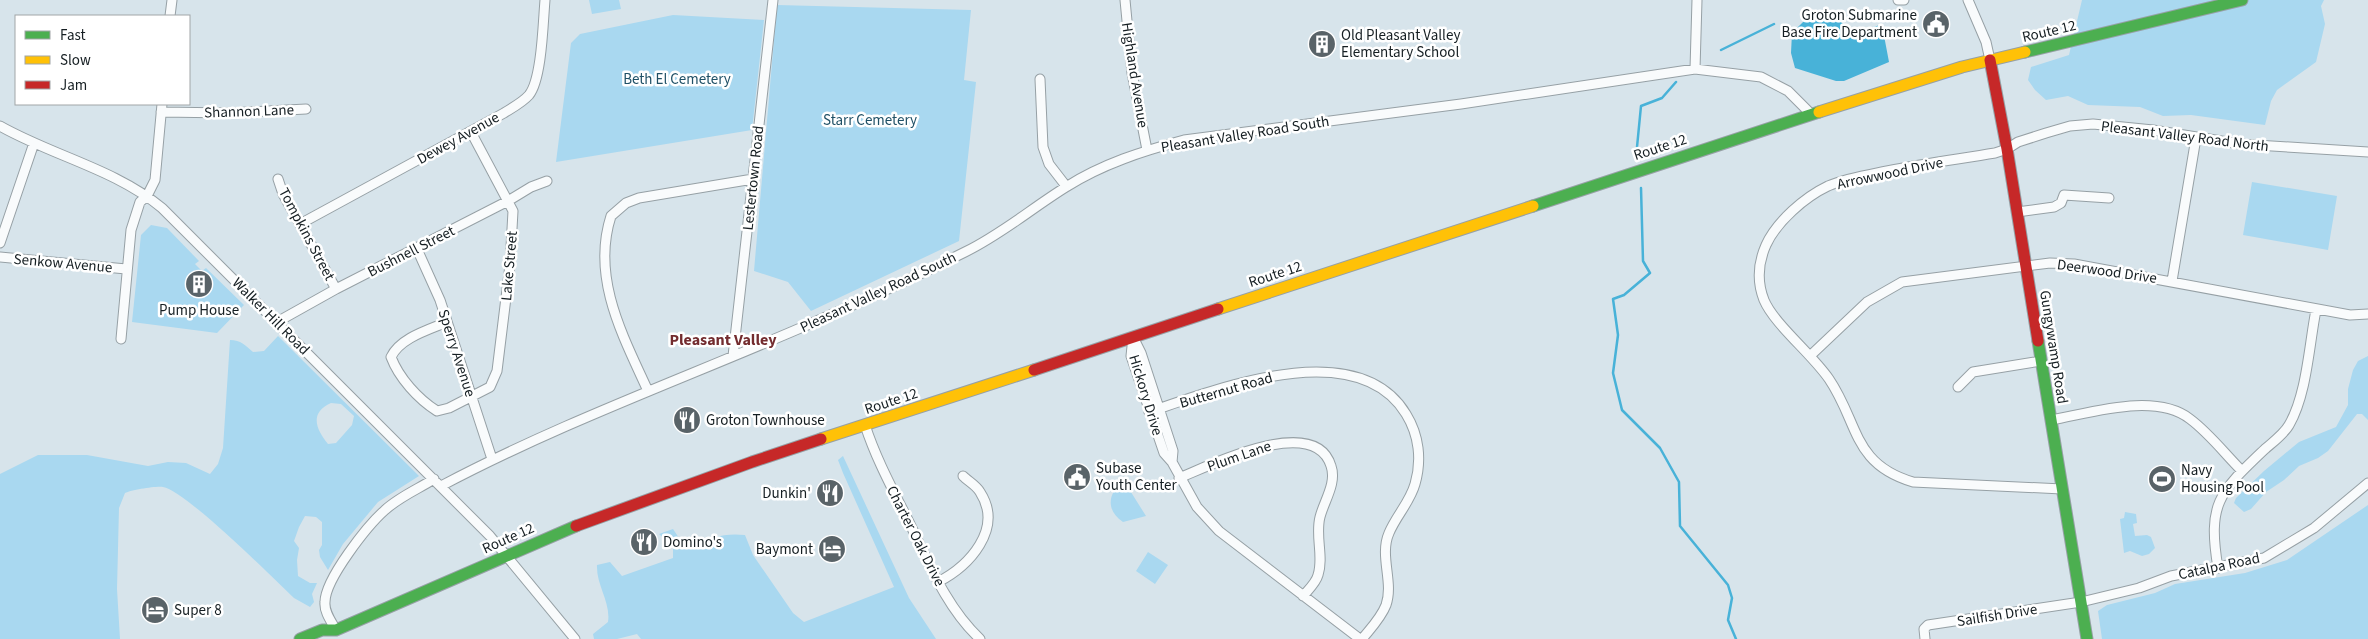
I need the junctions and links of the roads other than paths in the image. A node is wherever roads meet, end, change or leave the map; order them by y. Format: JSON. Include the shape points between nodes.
{"nodes":[{"id":1,"x":172,"y":0,"type":"edge"},
{"id":2,"x":545,"y":0,"type":"edge"},
{"id":3,"x":773,"y":0,"type":"edge"},
{"id":4,"x":1125,"y":0,"type":"edge"},
{"id":5,"x":1697,"y":0,"type":"edge"},
{"id":6,"x":1898,"y":0,"type":"edge"},
{"id":7,"x":1904,"y":0,"type":"edge"},
{"id":8,"x":1968,"y":0,"type":"edge"},
{"id":9,"x":2242,"y":0,"type":"edge"},
{"id":10,"x":170,"y":15,"type":"edge"},
{"id":11,"x":1990,"y":60,"type":"junction"},
{"id":12,"x":1695,"y":69,"type":"junction"},
{"id":13,"x":1040,"y":79,"type":"dead end"},
{"id":14,"x":162,"y":108,"type":"edge"},
{"id":15,"x":306,"y":109,"type":"dead end"},
{"id":16,"x":1811,"y":114,"type":"junction"},
{"id":17,"x":0,"y":126,"type":"edge"},
{"id":18,"x":471,"y":132,"type":"junction"},
{"id":19,"x":2196,"y":138,"type":"junction"},
{"id":20,"x":34,"y":143,"type":"junction"},
{"id":21,"x":1148,"y":150,"type":"junction"},
{"id":22,"x":2007,"y":150,"type":"junction"},
{"id":23,"x":2368,"y":152,"type":"edge"},
{"id":24,"x":753,"y":178,"type":"junction"},
{"id":25,"x":278,"y":179,"type":"dead end"},
{"id":26,"x":547,"y":181,"type":"dead end"},
{"id":27,"x":1066,"y":186,"type":"junction"},
{"id":28,"x":147,"y":196,"type":"junction"},
{"id":29,"x":2109,"y":198,"type":"dead end"},
{"id":30,"x":508,"y":201,"type":"junction"},
{"id":31,"x":2017,"y":212,"type":"junction"},
{"id":32,"x":300,"y":224,"type":"junction"},
{"id":33,"x":0,"y":243,"type":"edge"},
{"id":34,"x":417,"y":249,"type":"junction"},
{"id":35,"x":0,"y":257,"type":"edge"},
{"id":36,"x":2026,"y":266,"type":"junction"},
{"id":37,"x":126,"y":268,"type":"junction"},
{"id":38,"x":2172,"y":281,"type":"junction"},
{"id":39,"x":336,"y":289,"type":"junction"},
{"id":40,"x":2316,"y":310,"type":"junction"},
{"id":41,"x":2368,"y":314,"type":"edge"},
{"id":42,"x":277,"y":322,"type":"junction"},
{"id":43,"x":447,"y":322,"type":"junction"},
{"id":44,"x":1133,"y":337,"type":"junction"},
{"id":45,"x":121,"y":339,"type":"dead end"},
{"id":46,"x":1810,"y":355,"type":"junction"},
{"id":47,"x":733,"y":356,"type":"junction"},
{"id":48,"x":2041,"y":361,"type":"junction"},
{"id":49,"x":1958,"y":387,"type":"dead end"},
{"id":50,"x":648,"y":391,"type":"junction"},
{"id":51,"x":471,"y":397,"type":"junction"},
{"id":52,"x":1159,"y":409,"type":"junction"},
{"id":53,"x":1149,"y":412,"type":"junction"},
{"id":54,"x":2051,"y":420,"type":"junction"},
{"id":55,"x":865,"y":425,"type":"junction"},
{"id":56,"x":492,"y":459,"type":"junction"},
{"id":57,"x":1172,"y":462,"type":"junction"},
{"id":58,"x":2242,"y":471,"type":"junction"},
{"id":59,"x":963,"y":476,"type":"dead end"},
{"id":60,"x":1180,"y":478,"type":"junction"},
{"id":61,"x":437,"y":482,"type":"junction"},
{"id":62,"x":2368,"y":483,"type":"edge"},
{"id":63,"x":2062,"y":489,"type":"junction"},
{"id":64,"x":506,"y":555,"type":"junction"},
{"id":65,"x":2218,"y":568,"type":"junction"},
{"id":66,"x":938,"y":582,"type":"junction"},
{"id":67,"x":1303,"y":596,"type":"junction"},
{"id":68,"x":2080,"y":602,"type":"junction"},
{"id":69,"x":333,"y":635,"type":"edge"},
{"id":70,"x":300,"y":639,"type":"edge"},
{"id":71,"x":574,"y":639,"type":"edge"},
{"id":72,"x":980,"y":639,"type":"edge"},
{"id":73,"x":1361,"y":639,"type":"edge"},
{"id":74,"x":1925,"y":639,"type":"edge"},
{"id":75,"x":2087,"y":639,"type":"edge"}],
"edges":[{"from":1,"to":10,"type":"street"},
{"from":2,"to":18,"type":"street","name":"Dewey Avenue","via":[[538,72],[529,96]]},
{"from":3,"to":24,"type":"street","name":"Lestertown Road"},
{"from":4,"to":21,"type":"street","name":"Highland Avenue","via":[[1132,73]]},
{"from":5,"to":12,"type":"street"},
{"from":6,"to":7,"type":"street"},
{"from":8,"to":11,"type":"street"},
{"from":9,"to":11,"type":"main road","name":"Route 12"},
{"from":11,"to":16,"type":"main road","name":"Route 12"},
{"from":11,"to":22,"type":"main road","name":"Gungywamp Road"},
{"from":12,"to":16,"type":"street","name":"Pleasant Valley Road South","via":[[1761,77],[1788,91]]},
{"from":12,"to":21,"type":"street","name":"Pleasant Valley Road South","via":[[1184,140]]},
{"from":13,"to":27,"type":"street","via":[[1042,147],[1049,164]]},
{"from":14,"to":15,"type":"street","name":"Shannon Lane","via":[[230,112]]},
{"from":14,"to":28,"type":"street","via":[[155,180]]},
{"from":16,"to":44,"type":"main road","name":"Route 12"},
{"from":17,"to":20,"type":"street","name":"Walker Hill Road"},
{"from":18,"to":30,"type":"street","name":"Lake Street"},
{"from":18,"to":32,"type":"street","name":"Dewey Avenue"},
{"from":19,"to":22,"type":"street","name":"Pleasant Valley Road North","via":[[2093,124],[2046,133],[2018,142]]},
{"from":19,"to":23,"type":"street","name":"Pleasant Valley Road North","via":[[2296,149]]},
{"from":19,"to":38,"type":"street"},
{"from":20,"to":28,"type":"street","name":"Walker Hill Road","via":[[131,185]]},
{"from":20,"to":33,"type":"street"},
{"from":21,"to":27,"type":"street","name":"Pleasant Valley Road South"},
{"from":22,"to":31,"type":"main road","name":"Gungywamp Road"},
{"from":22,"to":46,"type":"street","name":"Arrowwood Drive","via":[[1840,181],[1816,193],[1782,223],[1762,254],[1759,284],[1768,310]]},
{"from":24,"to":47,"type":"street","name":"Lestertown Road"},
{"from":24,"to":50,"type":"street","via":[[639,198],[617,209],[611,216],[604,260],[606,278],[619,327]]},
{"from":25,"to":32,"type":"street","name":"Tompkins Street"},
{"from":26,"to":30,"type":"street","name":"Bushnell Street"},
{"from":27,"to":47,"type":"street","name":"Pleasant Valley Road South","via":[[995,236],[966,252]]},
{"from":28,"to":37,"type":"street","via":[[133,219]]},
{"from":28,"to":42,"type":"street","name":"Walker Hill Road"},
{"from":29,"to":31,"type":"street","via":[[2064,195],[2061,204],[2054,208]]},
{"from":30,"to":34,"type":"street","name":"Bushnell Street"},
{"from":30,"to":51,"type":"street","name":"Lake Street","via":[[513,211],[511,256],[497,371],[490,387]]},
{"from":31,"to":36,"type":"main road","name":"Gungywamp Road"},
{"from":32,"to":39,"type":"street","name":"Tompkins Street"},
{"from":34,"to":39,"type":"street","name":"Bushnell Street"},
{"from":34,"to":43,"type":"street","name":"Sperry Avenue"},
{"from":35,"to":37,"type":"street","name":"Senkow Avenue"},
{"from":36,"to":38,"type":"street","name":"Deerwood Drive","via":[[2064,263]]},
{"from":36,"to":46,"type":"street","name":"Deerwood Drive","via":[[1902,282],[1867,302]]},
{"from":36,"to":48,"type":"main road","name":"Gungywamp Road"},
{"from":37,"to":45,"type":"street"},
{"from":38,"to":40,"type":"street","name":"Deerwood Drive"},
{"from":39,"to":42,"type":"street","name":"Bushnell Street"},
{"from":40,"to":41,"type":"street","name":"Deerwood Drive"},
{"from":40,"to":58,"type":"street","via":[[2295,413],[2288,427]]},
{"from":42,"to":61,"type":"street","name":"Walker Hill Road"},
{"from":43,"to":51,"type":"street","name":"Sperry Avenue"},
{"from":43,"to":51,"type":"street","name":"Lake Street","via":[[405,341],[391,357],[396,370],[436,412]]},
{"from":44,"to":52,"type":"street","name":"Hickory Drive"},
{"from":44,"to":53,"type":"street","name":"Hickory Drive","via":[[1131,356]]},
{"from":44,"to":55,"type":"main road","name":"Route 12"},
{"from":46,"to":63,"type":"street","name":"Arrowwood Drive","via":[[1832,384],[1864,449],[1871,459],[1891,474],[1922,484]]},
{"from":47,"to":50,"type":"street","name":"Pleasant Valley Road South"},
{"from":48,"to":49,"type":"street","via":[[1973,372]]},
{"from":48,"to":54,"type":"main road","name":"Gungywamp Road"},
{"from":50,"to":56,"type":"street","name":"Pleasant Valley Road South"},
{"from":51,"to":56,"type":"street","name":"Sperry Avenue"},
{"from":52,"to":53,"type":"street","name":"Butternut Road"},
{"from":52,"to":57,"type":"street","name":"Hickory Drive","via":[[1173,451]]},
{"from":52,"to":73,"type":"street","name":"Butternut Road","via":[[1254,379],[1306,373],[1365,380],[1392,396],[1401,406],[1417,441],[1418,469],[1412,495],[1387,536],[1389,587],[1386,605]]},
{"from":53,"to":57,"type":"street","name":"Hickory Drive","via":[[1164,453]]},
{"from":54,"to":58,"type":"street","via":[[2138,406],[2170,408],[2191,419]]},
{"from":54,"to":63,"type":"main road","name":"Gungywamp Road"},
{"from":55,"to":64,"type":"main road","name":"Route 12","via":[[656,496]]},
{"from":55,"to":66,"type":"street","name":"Charter Oak Drive","via":[[872,449]]},
{"from":56,"to":61,"type":"street","name":"Pleasant Valley Road South"},
{"from":57,"to":60,"type":"street","name":"Hickory Drive"},
{"from":58,"to":65,"type":"street","via":[[2218,501],[2213,540]]},
{"from":59,"to":66,"type":"street","via":[[980,492],[988,520],[977,551],[952,575]]},
{"from":60,"to":67,"type":"street","name":"Hickory Drive","via":[[1197,507],[1219,531]]},
{"from":60,"to":67,"type":"street","name":"Plum Lane","via":[[1278,443],[1306,442],[1325,456],[1331,465],[1332,475],[1318,528],[1318,574]]},
{"from":61,"to":64,"type":"street","name":"Walker Hill Road"},
{"from":61,"to":69,"type":"street","name":"Pleasant Valley Road South","via":[[385,510],[342,563],[324,600]]},
{"from":62,"to":65,"type":"street","name":"Catalpa Road","via":[[2314,528],[2284,548],[2264,558]]},
{"from":63,"to":68,"type":"main road","name":"Gungywamp Road"},
{"from":64,"to":69,"type":"main road","name":"Route 12"},
{"from":64,"to":71,"type":"street","name":"Walker Hill Road"},
{"from":65,"to":68,"type":"street","name":"Catalpa Road","via":[[2171,576],[2139,588]]},
{"from":66,"to":72,"type":"street","name":"Charter Oak Drive","via":[[966,626]]},
{"from":67,"to":73,"type":"street","name":"Hickory Drive"},
{"from":68,"to":74,"type":"street","name":"Sailfish Drive","via":[[1928,625],[1924,629]]},
{"from":68,"to":75,"type":"main road","name":"Gungywamp Road"},
{"from":69,"to":70,"type":"main road","name":"Route 12","via":[[322,630]]}]}
